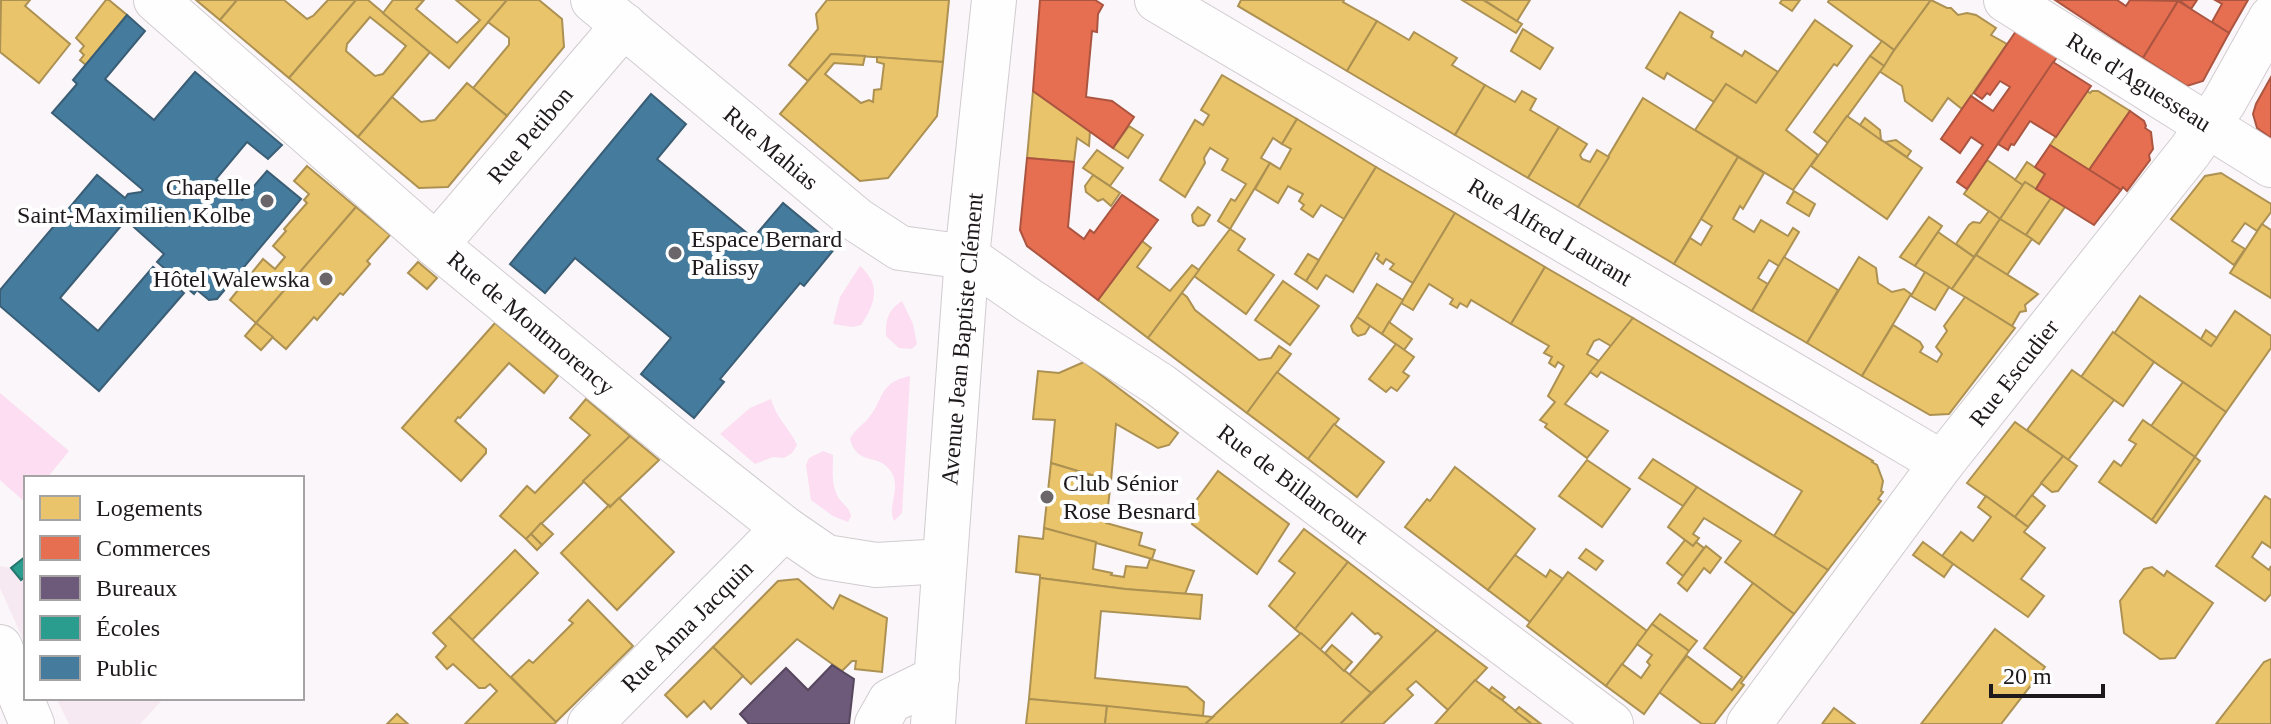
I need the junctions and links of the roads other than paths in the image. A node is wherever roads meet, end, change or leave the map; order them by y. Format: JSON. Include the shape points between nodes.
{"nodes":[{"id":1,"x":156,"y":0,"type":"edge"},
{"id":2,"x":994,"y":0,"type":"edge"},
{"id":3,"x":1157,"y":0,"type":"edge"},
{"id":4,"x":2006,"y":0,"type":"edge"},
{"id":5,"x":608,"y":12,"type":"edge"},
{"id":6,"x":2271,"y":18,"type":"edge"},
{"id":7,"x":2209,"y":125,"type":"junction"},
{"id":8,"x":2271,"y":165,"type":"edge"},
{"id":9,"x":436,"y":245,"type":"junction"},
{"id":10,"x":967,"y":257,"type":"junction"},
{"id":11,"x":1942,"y":463,"type":"junction"},
{"id":12,"x":784,"y":528,"type":"junction"},
{"id":13,"x":944,"y":561,"type":"junction"},
{"id":14,"x":0,"y":647,"type":"edge"},
{"id":15,"x":937,"y":678,"type":"junction"},
{"id":16,"x":32,"y":724,"type":"edge"},
{"id":17,"x":590,"y":724,"type":"edge"},
{"id":18,"x":877,"y":724,"type":"edge"},
{"id":19,"x":933,"y":724,"type":"edge"},
{"id":20,"x":1611,"y":724,"type":"edge"},
{"id":21,"x":1749,"y":724,"type":"edge"}],
"edges":[{"from":1,"to":9,"type":"street","name":"Rue de Montmorency"},
{"from":2,"to":10,"type":"street","name":"Avenue Jean Baptiste Clément"},
{"from":3,"to":11,"type":"street","name":"Rue Alfred Laurant"},
{"from":4,"to":7,"type":"street","name":"Rue d'Aguesseau"},
{"from":5,"to":9,"type":"street","name":"Rue Petibon"},
{"from":5,"to":10,"type":"street","name":"Rue Mahias","via":[[857,220],[900,248]]},
{"from":6,"to":7,"type":"street","name":"Rue Escudier"},
{"from":7,"to":8,"type":"street","name":"Rue d'Aguesseau"},
{"from":7,"to":11,"type":"street","name":"Rue Escudier"},
{"from":9,"to":12,"type":"street","name":"Rue de Montmorency"},
{"from":10,"to":13,"type":"street","name":"Avenue Jean Baptiste Clément"},
{"from":10,"to":20,"type":"street","name":"Rue de Billancourt","via":[[1160,385]]},
{"from":11,"to":21,"type":"street","name":"Rue Escudier"},
{"from":12,"to":13,"type":"street","name":"Rue de Montmorency","via":[[826,557],[876,565]]},
{"from":12,"to":17,"type":"street","name":"Rue Anna Jacquin"},
{"from":13,"to":15,"type":"street","name":"Avenue Jean Baptiste Clément"},
{"from":14,"to":16,"type":"street"},
{"from":15,"to":18,"type":"street","via":[[890,701]]},
{"from":15,"to":19,"type":"street","name":"Avenue Jean Baptiste Clément"}]}
